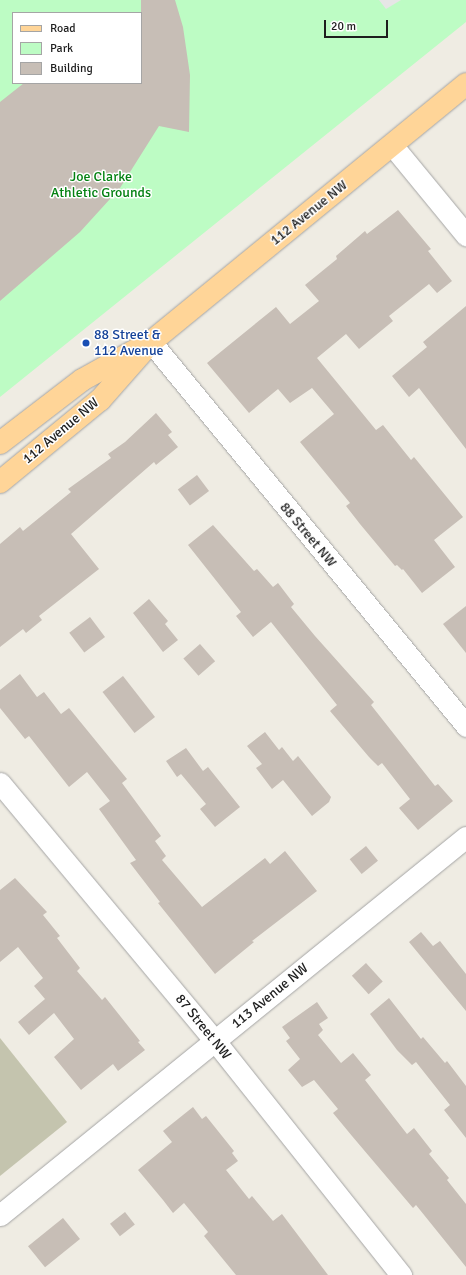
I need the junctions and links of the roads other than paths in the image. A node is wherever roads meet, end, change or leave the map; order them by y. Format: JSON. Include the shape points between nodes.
{"nodes":[{"id":1,"x":466,"y":84,"type":"edge"},
{"id":2,"x":392,"y":145,"type":"junction"},
{"id":3,"x":466,"y":235,"type":"edge"},
{"id":4,"x":151,"y":342,"type":"junction"},
{"id":5,"x":0,"y":443,"type":"edge"},
{"id":6,"x":0,"y":482,"type":"edge"},
{"id":7,"x":466,"y":726,"type":"edge"},
{"id":8,"x":0,"y":783,"type":"edge"},
{"id":9,"x":466,"y":837,"type":"edge"},
{"id":10,"x":215,"y":1041,"type":"junction"},
{"id":11,"x":0,"y":1215,"type":"edge"},
{"id":12,"x":401,"y":1275,"type":"edge"}],
"edges":[{"from":1,"to":2,"type":"main road","name":"112 Avenue NW"},
{"from":2,"to":3,"type":"street"},
{"from":2,"to":4,"type":"main road","name":"112 Avenue NW"},
{"from":4,"to":5,"type":"main road","name":"112 Avenue NW","via":[[82,380]]},
{"from":4,"to":6,"type":"main road","name":"112 Avenue NW","via":[[100,400]]},
{"from":4,"to":7,"type":"street","name":"88 Street NW"},
{"from":8,"to":10,"type":"street","name":"87 Street NW"},
{"from":9,"to":10,"type":"street","name":"113 Avenue NW"},
{"from":10,"to":11,"type":"street","name":"113 Avenue NW"},
{"from":10,"to":12,"type":"street","name":"87 Street NW"}]}
